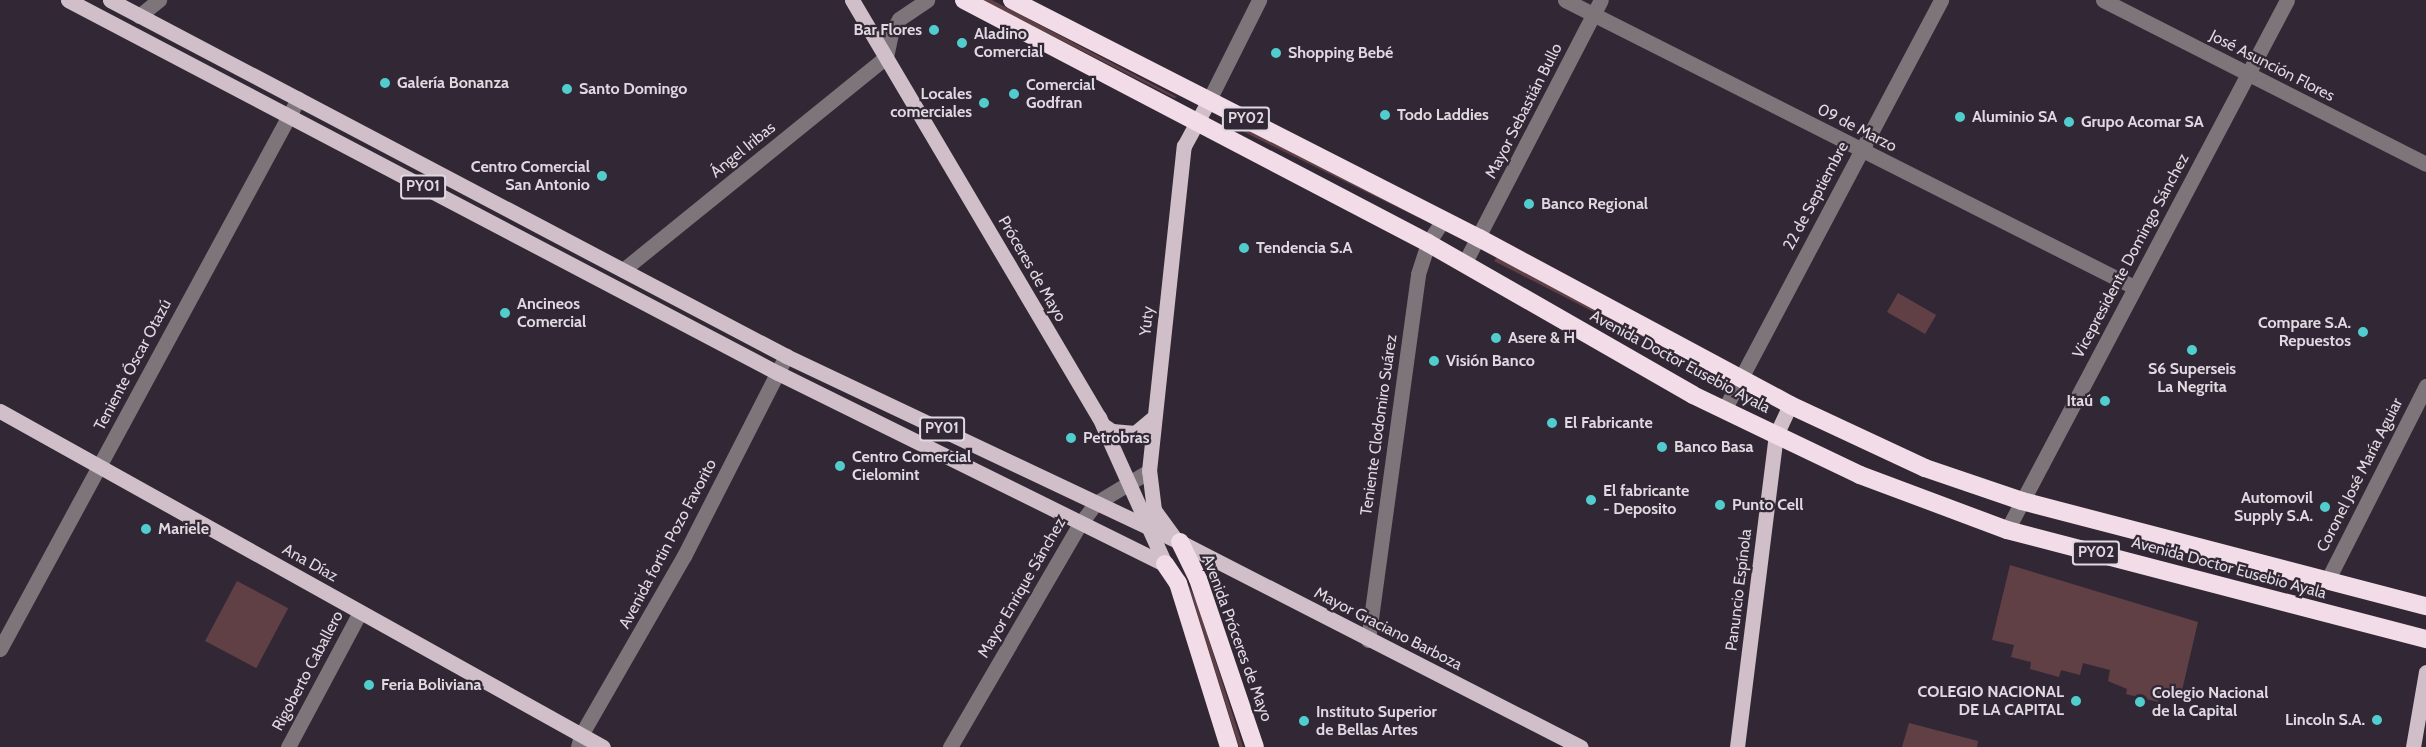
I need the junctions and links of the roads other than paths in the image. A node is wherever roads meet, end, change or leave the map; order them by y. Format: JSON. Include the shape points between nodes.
{"nodes":[{"id":1,"x":68,"y":0,"type":"edge"},
{"id":2,"x":110,"y":0,"type":"edge"},
{"id":3,"x":159,"y":0,"type":"edge"},
{"id":4,"x":852,"y":0,"type":"edge"},
{"id":5,"x":927,"y":0,"type":"edge"},
{"id":6,"x":964,"y":0,"type":"edge"},
{"id":7,"x":1012,"y":0,"type":"edge"},
{"id":8,"x":1259,"y":0,"type":"edge"},
{"id":9,"x":1565,"y":0,"type":"edge"},
{"id":10,"x":1601,"y":0,"type":"edge"},
{"id":11,"x":1941,"y":0,"type":"edge"},
{"id":12,"x":2103,"y":0,"type":"edge"},
{"id":13,"x":2287,"y":0,"type":"edge"},
{"id":14,"x":139,"y":15,"type":"junction"},
{"id":15,"x":1594,"y":15,"type":"junction"},
{"id":16,"x":886,"y":57,"type":"junction"},
{"id":17,"x":2250,"y":76,"type":"junction"},
{"id":18,"x":298,"y":99,"type":"junction"},
{"id":19,"x":1209,"y":100,"type":"junction"},
{"id":20,"x":289,"y":116,"type":"junction"},
{"id":21,"x":1197,"y":122,"type":"junction"},
{"id":22,"x":1862,"y":150,"type":"junction"},
{"id":23,"x":2426,"y":164,"type":"edge"},
{"id":24,"x":1443,"y":220,"type":"junction"},
{"id":25,"x":1479,"y":238,"type":"junction"},
{"id":26,"x":1428,"y":243,"type":"junction"},
{"id":27,"x":1464,"y":264,"type":"junction"},
{"id":28,"x":623,"y":270,"type":"junction"},
{"id":29,"x":2134,"y":287,"type":"junction"},
{"id":30,"x":786,"y":356,"type":"junction"},
{"id":31,"x":778,"y":373,"type":"junction"},
{"id":32,"x":1740,"y":378,"type":"junction"},
{"id":33,"x":2426,"y":386,"type":"edge"},
{"id":34,"x":1790,"y":405,"type":"junction"},
{"id":35,"x":1724,"y":410,"type":"junction"},
{"id":36,"x":0,"y":411,"type":"edge"},
{"id":37,"x":1154,"y":417,"type":"junction"},
{"id":38,"x":1102,"y":425,"type":"junction"},
{"id":39,"x":1776,"y":435,"type":"junction"},
{"id":40,"x":99,"y":466,"type":"junction"},
{"id":41,"x":1149,"y":471,"type":"junction"},
{"id":42,"x":1129,"y":483,"type":"junction"},
{"id":43,"x":2022,"y":501,"type":"junction"},
{"id":44,"x":1096,"y":503,"type":"junction"},
{"id":45,"x":1080,"y":524,"type":"junction"},
{"id":46,"x":1151,"y":530,"type":"junction"},
{"id":47,"x":2007,"y":530,"type":"junction"},
{"id":48,"x":1180,"y":542,"type":"junction"},
{"id":49,"x":1165,"y":564,"type":"junction"},
{"id":50,"x":2327,"y":581,"type":"junction"},
{"id":51,"x":2426,"y":606,"type":"edge"},
{"id":52,"x":360,"y":612,"type":"junction"},
{"id":53,"x":2426,"y":639,"type":"edge"},
{"id":54,"x":1368,"y":640,"type":"junction"},
{"id":55,"x":0,"y":649,"type":"edge"},
{"id":56,"x":2426,"y":672,"type":"edge"},
{"id":57,"x":580,"y":741,"type":"edge"},
{"id":58,"x":288,"y":747,"type":"edge"},
{"id":59,"x":603,"y":747,"type":"edge"},
{"id":60,"x":950,"y":747,"type":"edge"},
{"id":61,"x":1229,"y":747,"type":"edge"},
{"id":62,"x":1255,"y":747,"type":"edge"},
{"id":63,"x":1581,"y":747,"type":"edge"},
{"id":64,"x":1737,"y":747,"type":"edge"},
{"id":65,"x":2413,"y":747,"type":"edge"}],
"edges":[{"from":1,"to":20,"type":"main road","number":"PY01"},
{"from":2,"to":14,"type":"main road","number":"PY01"},
{"from":3,"to":14,"type":"street"},
{"from":4,"to":16,"type":"main road","name":"Próceres de Mayo"},
{"from":5,"to":16,"type":"street","via":[[899,19],[891,33]]},
{"from":6,"to":21,"type":"highway","name":"Avenida Doctor Eusebio Ayala","number":"PY02"},
{"from":7,"to":19,"type":"highway","name":"Avenida Doctor Eusebio Ayala","number":"PY02"},
{"from":8,"to":19,"type":"street"},
{"from":9,"to":15,"type":"street","name":"09 de Marzo"},
{"from":10,"to":15,"type":"street","name":"Mayor Sebastián Bullo"},
{"from":11,"to":22,"type":"street","name":"22 de Septiembre"},
{"from":12,"to":17,"type":"street","name":"José Asunción Flores"},
{"from":13,"to":17,"type":"street","name":"Vicepresidente Domingo Sánchez"},
{"from":14,"to":18,"type":"main road","number":"PY01"},
{"from":15,"to":22,"type":"street","name":"09 de Marzo"},
{"from":15,"to":25,"type":"street","name":"Mayor Sebastián Bullo"},
{"from":16,"to":28,"type":"street","name":"Ángel Iribas"},
{"from":16,"to":38,"type":"main road","name":"Próceres de Mayo"},
{"from":17,"to":23,"type":"street","name":"José Asunción Flores"},
{"from":17,"to":29,"type":"street","name":"Vicepresidente Domingo Sánchez"},
{"from":18,"to":20,"type":"street","name":"Teniente Óscar Otazú"},
{"from":18,"to":28,"type":"main road","number":"PY01"},
{"from":19,"to":21,"type":"main road","name":"Yuty"},
{"from":19,"to":24,"type":"highway","name":"Avenida Doctor Eusebio Ayala","number":"PY02"},
{"from":20,"to":31,"type":"main road","number":"PY01"},
{"from":20,"to":40,"type":"street","name":"Teniente Óscar Otazú"},
{"from":21,"to":26,"type":"highway","name":"Avenida Doctor Eusebio Ayala","number":"PY02"},
{"from":21,"to":37,"type":"main road","name":"Yuty","via":[[1184,146]]},
{"from":22,"to":29,"type":"street","name":"09 de Marzo"},
{"from":22,"to":32,"type":"street","name":"22 de Septiembre"},
{"from":24,"to":25,"type":"highway","name":"Avenida Doctor Eusebio Ayala","number":"PY02"},
{"from":24,"to":26,"type":"street","name":"Teniente Clodomiro Suárez"},
{"from":25,"to":27,"type":"street"},
{"from":25,"to":32,"type":"highway","name":"Avenida Doctor Eusebio Ayala","number":"PY02"},
{"from":26,"to":27,"type":"highway","name":"Avenida Doctor Eusebio Ayala","number":"PY02"},
{"from":26,"to":54,"type":"street","name":"Teniente Clodomiro Suárez","via":[[1415,291]]},
{"from":27,"to":35,"type":"highway","name":"Avenida Doctor Eusebio Ayala","number":"PY02"},
{"from":28,"to":30,"type":"main road","number":"PY01"},
{"from":29,"to":43,"type":"street","name":"Vicepresidente Domingo Sánchez"},
{"from":30,"to":31,"type":"street","name":"Avenida fortin Pozo Favorito"},
{"from":30,"to":44,"type":"main road","number":"PY01"},
{"from":31,"to":45,"type":"main road","number":"PY01"},
{"from":31,"to":57,"type":"street","name":"Avenida fortin Pozo Favorito","via":[[684,556]]},
{"from":32,"to":34,"type":"highway","name":"Avenida Doctor Eusebio Ayala","number":"PY02"},
{"from":32,"to":35,"type":"street","name":"22 de Septiembre"},
{"from":33,"to":50,"type":"street","name":"Coronel José María Aguiar"},
{"from":34,"to":39,"type":"main road","name":"Panuncio Espínola"},
{"from":34,"to":43,"type":"highway","name":"Avenida Doctor Eusebio Ayala","number":"PY02","via":[[1925,468]]},
{"from":35,"to":39,"type":"highway","name":"Avenida Doctor Eusebio Ayala","number":"PY02"},
{"from":36,"to":40,"type":"main road","name":"Ana Díaz"},
{"from":37,"to":38,"type":"main road","via":[[1135,433],[1112,431]]},
{"from":37,"to":41,"type":"main road","name":"Yuty"},
{"from":38,"to":42,"type":"main road","name":"Próceres de Mayo"},
{"from":39,"to":47,"type":"highway","name":"Avenida Doctor Eusebio Ayala","number":"PY02","via":[[1906,495]]},
{"from":39,"to":64,"type":"main road","name":"Panuncio Espínola"},
{"from":40,"to":52,"type":"main road","name":"Ana Díaz"},
{"from":40,"to":55,"type":"street","name":"Teniente Óscar Otazú"},
{"from":41,"to":42,"type":"street","name":"Mayor Enrique Sánchez"},
{"from":41,"to":48,"type":"main road","name":"Yuty","via":[[1154,510]]},
{"from":42,"to":44,"type":"street","name":"Mayor Enrique Sánchez"},
{"from":42,"to":46,"type":"main road","name":"Próceres de Mayo"},
{"from":43,"to":47,"type":"street","name":"Vicepresidente Domingo Sánchez"},
{"from":43,"to":50,"type":"highway","name":"Avenida Doctor Eusebio Ayala","number":"PY02"},
{"from":44,"to":45,"type":"street","name":"Mayor Enrique Sánchez"},
{"from":44,"to":46,"type":"main road","number":"PY01"},
{"from":45,"to":49,"type":"main road","number":"PY01"},
{"from":45,"to":60,"type":"street","name":"Mayor Enrique Sánchez"},
{"from":46,"to":48,"type":"main road","number":"PY01"},
{"from":46,"to":49,"type":"main road","name":"Próceres de Mayo"},
{"from":47,"to":53,"type":"highway","name":"Avenida Doctor Eusebio Ayala","number":"PY02"},
{"from":48,"to":54,"type":"main road","name":"Mayor Graciano Barboza"},
{"from":48,"to":62,"type":"highway","name":"Avenida Próceres de Mayo","via":[[1198,579]]},
{"from":49,"to":61,"type":"highway","via":[[1178,583]]},
{"from":50,"to":51,"type":"highway","name":"Avenida Doctor Eusebio Ayala","number":"PY02"},
{"from":52,"to":57,"type":"main road","name":"Ana Díaz"},
{"from":52,"to":58,"type":"street","name":"Rigoberto Caballero"},
{"from":54,"to":63,"type":"main road","name":"Mayor Graciano Barboza"},
{"from":56,"to":65,"type":"main road"},
{"from":57,"to":59,"type":"main road","name":"Ana Díaz"}]}
